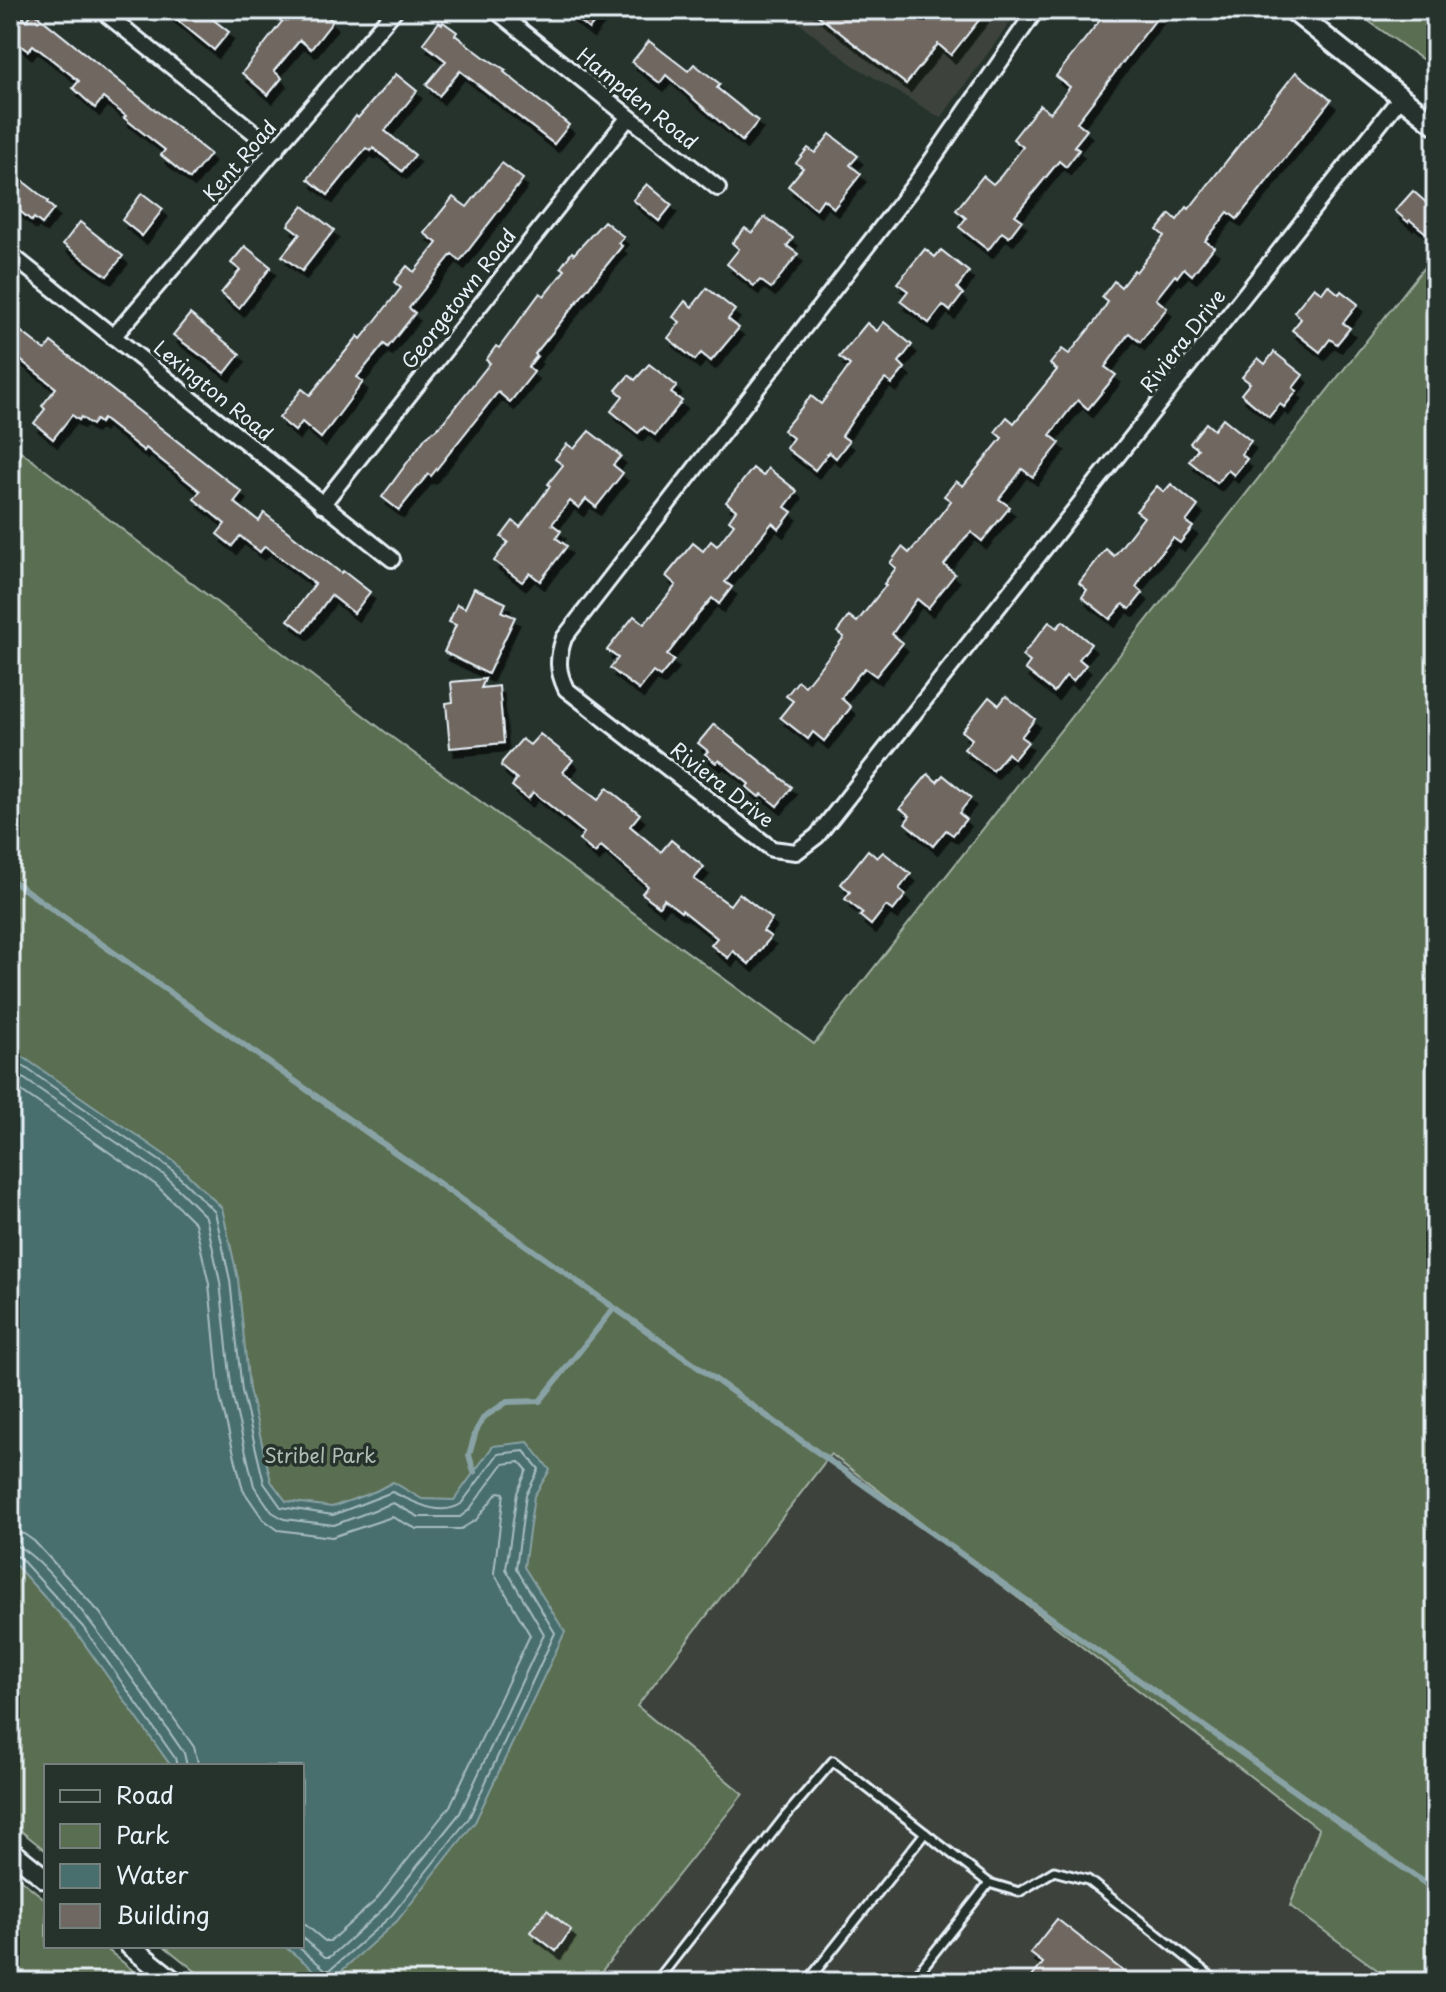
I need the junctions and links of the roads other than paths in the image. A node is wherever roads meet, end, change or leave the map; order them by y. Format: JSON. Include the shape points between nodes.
{"nodes":[{"id":1,"x":101,"y":10,"type":"edge"},
{"id":2,"x":395,"y":10,"type":"edge"},
{"id":3,"x":1036,"y":10,"type":"edge"},
{"id":4,"x":1292,"y":10,"type":"edge"},
{"id":5,"x":506,"y":13,"type":"edge"},
{"id":6,"x":1401,"y":97,"type":"junction"},
{"id":7,"x":628,"y":118,"type":"junction"},
{"id":8,"x":1436,"y":125,"type":"edge"},
{"id":9,"x":276,"y":150,"type":"junction"},
{"id":10,"x":718,"y":188,"type":"dead end"},
{"id":11,"x":10,"y":254,"type":"edge"},
{"id":12,"x":113,"y":337,"type":"junction"},
{"id":13,"x":322,"y":505,"type":"junction"},
{"id":14,"x":392,"y":559,"type":"dead end"},
{"id":15,"x":925,"y":1833,"type":"junction"},
{"id":16,"x":10,"y":1850,"type":"edge"},
{"id":17,"x":44,"y":1877,"type":"edge"},
{"id":18,"x":989,"y":1883,"type":"junction"},
{"id":19,"x":132,"y":1948,"type":"edge"},
{"id":20,"x":175,"y":1982,"type":"edge"},
{"id":21,"x":656,"y":1982,"type":"edge"},
{"id":22,"x":807,"y":1982,"type":"edge"},
{"id":23,"x":911,"y":1982,"type":"edge"},
{"id":24,"x":1218,"y":1982,"type":"edge"}],
"edges":[{"from":1,"to":9,"type":"street"},
{"from":2,"to":9,"type":"street","name":"Kent Road"},
{"from":3,"to":6,"type":"street","name":"Riviera Drive","via":[[918,180],[573,626],[558,655],[557,672],[566,689],[772,849],[796,852],[817,836]]},
{"from":4,"to":6,"type":"street"},
{"from":5,"to":7,"type":"street","name":"Hampden Road"},
{"from":6,"to":8,"type":"street"},
{"from":7,"to":10,"type":"street","name":"Hampden Road"},
{"from":7,"to":13,"type":"street","name":"Georgetown Road"},
{"from":9,"to":12,"type":"street","name":"Kent Road"},
{"from":11,"to":12,"type":"street","name":"Lexington Road"},
{"from":12,"to":13,"type":"street","name":"Lexington Road"},
{"from":13,"to":14,"type":"street","name":"Lexington Road"},
{"from":15,"to":18,"type":"lane"},
{"from":15,"to":21,"type":"lane","via":[[833,1761]]},
{"from":15,"to":22,"type":"lane"},
{"from":16,"to":17,"type":"street"},
{"from":18,"to":23,"type":"lane"},
{"from":18,"to":24,"type":"lane","via":[[1019,1892],[1054,1871],[1088,1880]]},
{"from":19,"to":20,"type":"street"}]}
